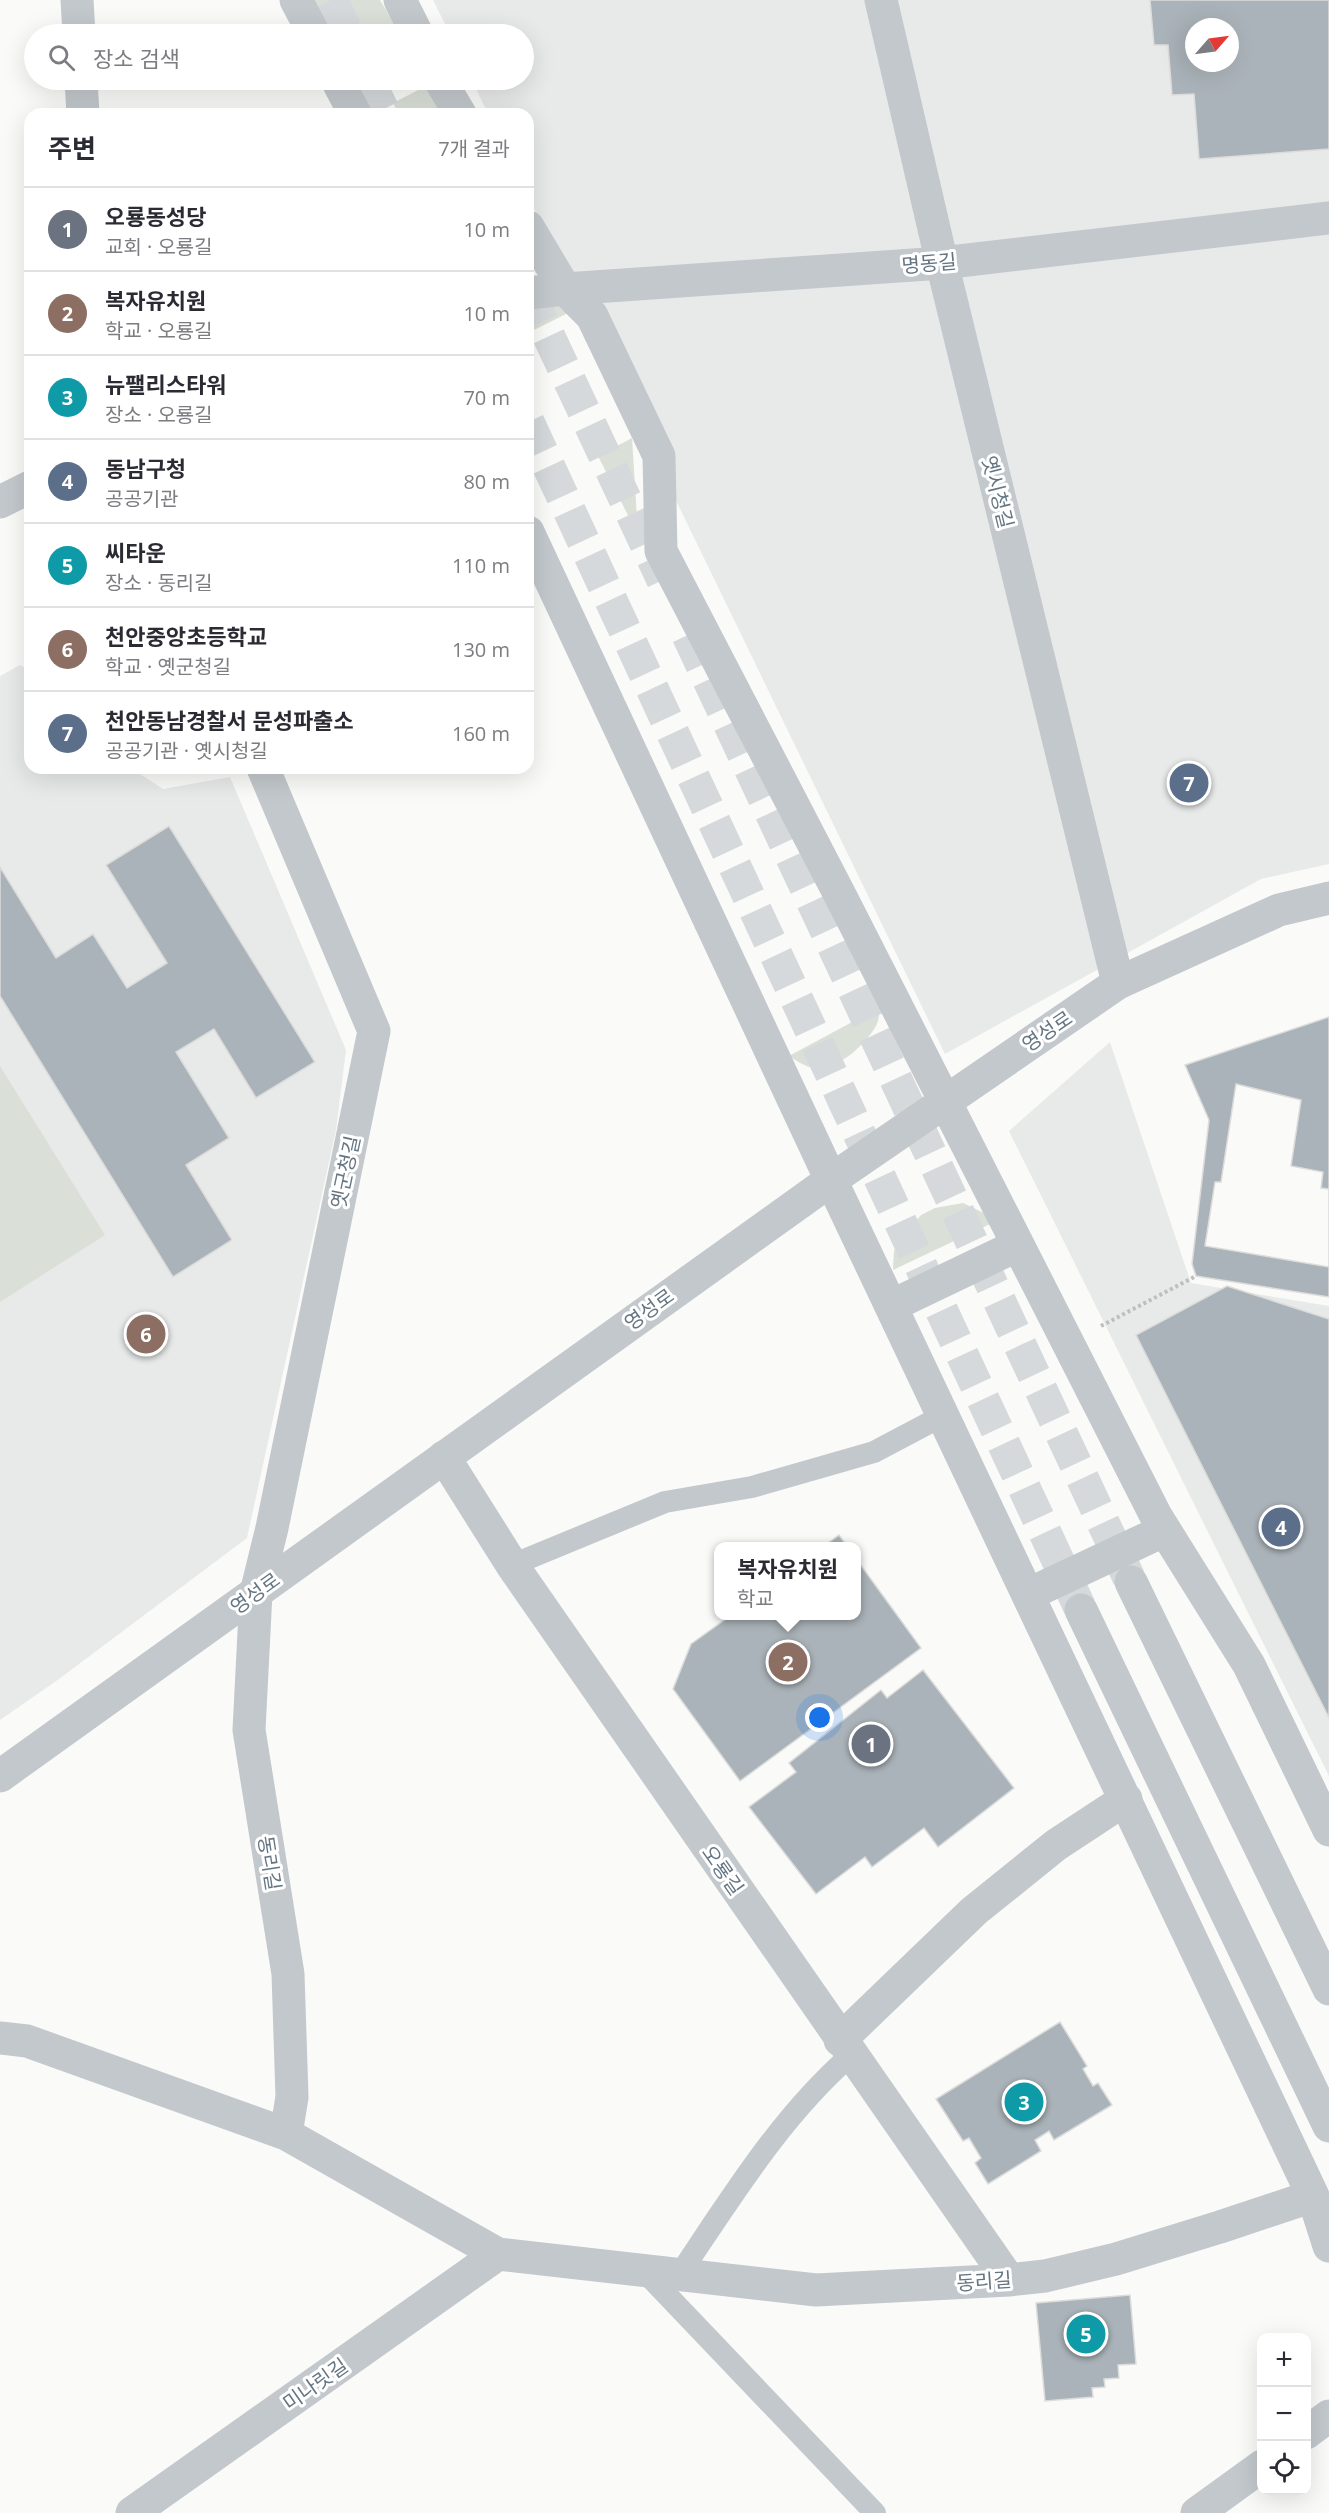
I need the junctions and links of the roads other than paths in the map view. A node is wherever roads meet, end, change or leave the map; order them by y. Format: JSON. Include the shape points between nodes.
{"nodes":[{"id":1,"x":76,"y":0,"type":"edge"},
{"id":2,"x":296,"y":0,"type":"edge"},
{"id":3,"x":400,"y":0,"type":"edge"},
{"id":4,"x":881,"y":0,"type":"edge"},
{"id":5,"x":78,"y":24,"type":"edge"},
{"id":6,"x":309,"y":24,"type":"edge"},
{"id":7,"x":412,"y":24,"type":"edge"},
{"id":8,"x":82,"y":90,"type":"edge"},
{"id":9,"x":342,"y":90,"type":"edge"},
{"id":10,"x":446,"y":90,"type":"edge"},
{"id":11,"x":83,"y":108,"type":"edge"},
{"id":12,"x":351,"y":108,"type":"edge"},
{"id":13,"x":456,"y":108,"type":"edge"},
{"id":14,"x":1329,"y":218,"type":"edge"},
{"id":15,"x":534,"y":237,"type":"edge"},
{"id":16,"x":942,"y":263,"type":"junction"},
{"id":17,"x":566,"y":289,"type":"junction"},
{"id":18,"x":534,"y":292,"type":"edge"},
{"id":19,"x":24,"y":490,"type":"edge"},
{"id":20,"x":0,"y":502,"type":"edge"},
{"id":21,"x":534,"y":545,"type":"edge"},
{"id":22,"x":266,"y":774,"type":"edge"},
{"id":23,"x":1329,"y":898,"type":"edge"},
{"id":24,"x":1118,"y":983,"type":"junction"},
{"id":25,"x":944,"y":1101,"type":"junction"},
{"id":26,"x":831,"y":1179,"type":"junction"},
{"id":27,"x":1018,"y":1245,"type":"junction"},
{"id":28,"x":891,"y":1306,"type":"junction"},
{"id":29,"x":944,"y":1415,"type":"junction"},
{"id":30,"x":444,"y":1457,"type":"junction"},
{"id":31,"x":1160,"y":1524,"type":"junction"},
{"id":32,"x":512,"y":1565,"type":"junction"},
{"id":33,"x":1131,"y":1582,"type":"tunnel mouth"},
{"id":34,"x":1025,"y":1586,"type":"junction"},
{"id":35,"x":256,"y":1593,"type":"junction"},
{"id":36,"x":1081,"y":1610,"type":"tunnel mouth"},
{"id":37,"x":0,"y":1776,"type":"edge"},
{"id":38,"x":1126,"y":1800,"type":"junction"},
{"id":39,"x":1329,"y":1830,"type":"edge"},
{"id":40,"x":1319,"y":1960,"type":"edge"},
{"id":41,"x":1329,"y":1989,"type":"edge"},
{"id":42,"x":0,"y":2038,"type":"edge"},
{"id":43,"x":846,"y":2047,"type":"junction"},
{"id":44,"x":1329,"y":2126,"type":"edge"},
{"id":45,"x":286,"y":2134,"type":"junction"},
{"id":46,"x":1313,"y":2196,"type":"junction"},
{"id":47,"x":1329,"y":2246,"type":"edge"},
{"id":48,"x":498,"y":2254,"type":"junction"},
{"id":49,"x":644,"y":2271,"type":"junction"},
{"id":50,"x":679,"y":2275,"type":"junction"},
{"id":51,"x":1009,"y":2280,"type":"junction"},
{"id":52,"x":1329,"y":2416,"type":"edge"},
{"id":53,"x":1311,"y":2429,"type":"edge"},
{"id":54,"x":1257,"y":2470,"type":"edge"},
{"id":55,"x":132,"y":2513,"type":"edge"},
{"id":56,"x":875,"y":2513,"type":"edge"},
{"id":57,"x":1197,"y":2513,"type":"edge"}],
"edges":[{"from":1,"to":5,"type":"street"},
{"from":2,"to":6,"type":"street"},
{"from":3,"to":7,"type":"street"},
{"from":4,"to":16,"type":"street","name":"옛시청길"},
{"from":8,"to":11,"type":"street"},
{"from":9,"to":12,"type":"street"},
{"from":10,"to":13,"type":"street"},
{"from":14,"to":16,"type":"street","name":"명동길"},
{"from":15,"to":17,"type":"street"},
{"from":16,"to":17,"type":"street","name":"명동길"},
{"from":16,"to":24,"type":"street","name":"옛시청길"},
{"from":17,"to":18,"type":"street","name":"명동길"},
{"from":17,"to":25,"type":"street","via":[[592,316],[659,456],[661,550]]},
{"from":19,"to":20,"type":"street"},
{"from":21,"to":26,"type":"street"},
{"from":22,"to":35,"type":"street","name":"옛군청길","via":[[374,1031]]},
{"from":23,"to":24,"type":"street","name":"영성로","via":[[1279,910]]},
{"from":24,"to":25,"type":"street","name":"영성로"},
{"from":25,"to":26,"type":"street","name":"영성로"},
{"from":25,"to":27,"type":"street"},
{"from":26,"to":28,"type":"street"},
{"from":26,"to":30,"type":"street","name":"영성로"},
{"from":27,"to":28,"type":"street"},
{"from":27,"to":31,"type":"street"},
{"from":28,"to":29,"type":"street"},
{"from":29,"to":32,"type":"lane","via":[[874,1452],[752,1487],[666,1502]]},
{"from":29,"to":34,"type":"street"},
{"from":30,"to":32,"type":"street","name":"오룡길"},
{"from":30,"to":35,"type":"street","name":"영성로"},
{"from":31,"to":34,"type":"street"},
{"from":31,"to":39,"type":"street","via":[[1250,1665]]},
{"from":32,"to":43,"type":"street","name":"오룡길"},
{"from":33,"to":40,"type":"street"},
{"from":34,"to":38,"type":"street"},
{"from":35,"to":37,"type":"street","name":"영성로"},
{"from":35,"to":45,"type":"street","name":"동리길","via":[[249,1730],[288,1974],[292,2097]]},
{"from":36,"to":44,"type":"street"},
{"from":38,"to":43,"type":"street","via":[[1056,1845],[974,1911]]},
{"from":38,"to":46,"type":"street"},
{"from":40,"to":41,"type":"street"},
{"from":42,"to":45,"type":"street","name":"동리길","via":[[27,2041]]},
{"from":43,"to":50,"type":"lane","via":[[829,2074],[769,2144]]},
{"from":43,"to":51,"type":"street","name":"오룡길"},
{"from":45,"to":48,"type":"street","name":"동리길"},
{"from":46,"to":47,"type":"street"},
{"from":46,"to":51,"type":"street","name":"동리길","via":[[1116,2259],[1045,2276]]},
{"from":48,"to":49,"type":"street","name":"동리길"},
{"from":48,"to":55,"type":"street","name":"미나릿길"},
{"from":49,"to":50,"type":"street","name":"동리길"},
{"from":49,"to":56,"type":"lane"},
{"from":50,"to":51,"type":"street","name":"동리길","via":[[816,2290]]},
{"from":52,"to":53,"type":"street"},
{"from":54,"to":57,"type":"street"}]}
